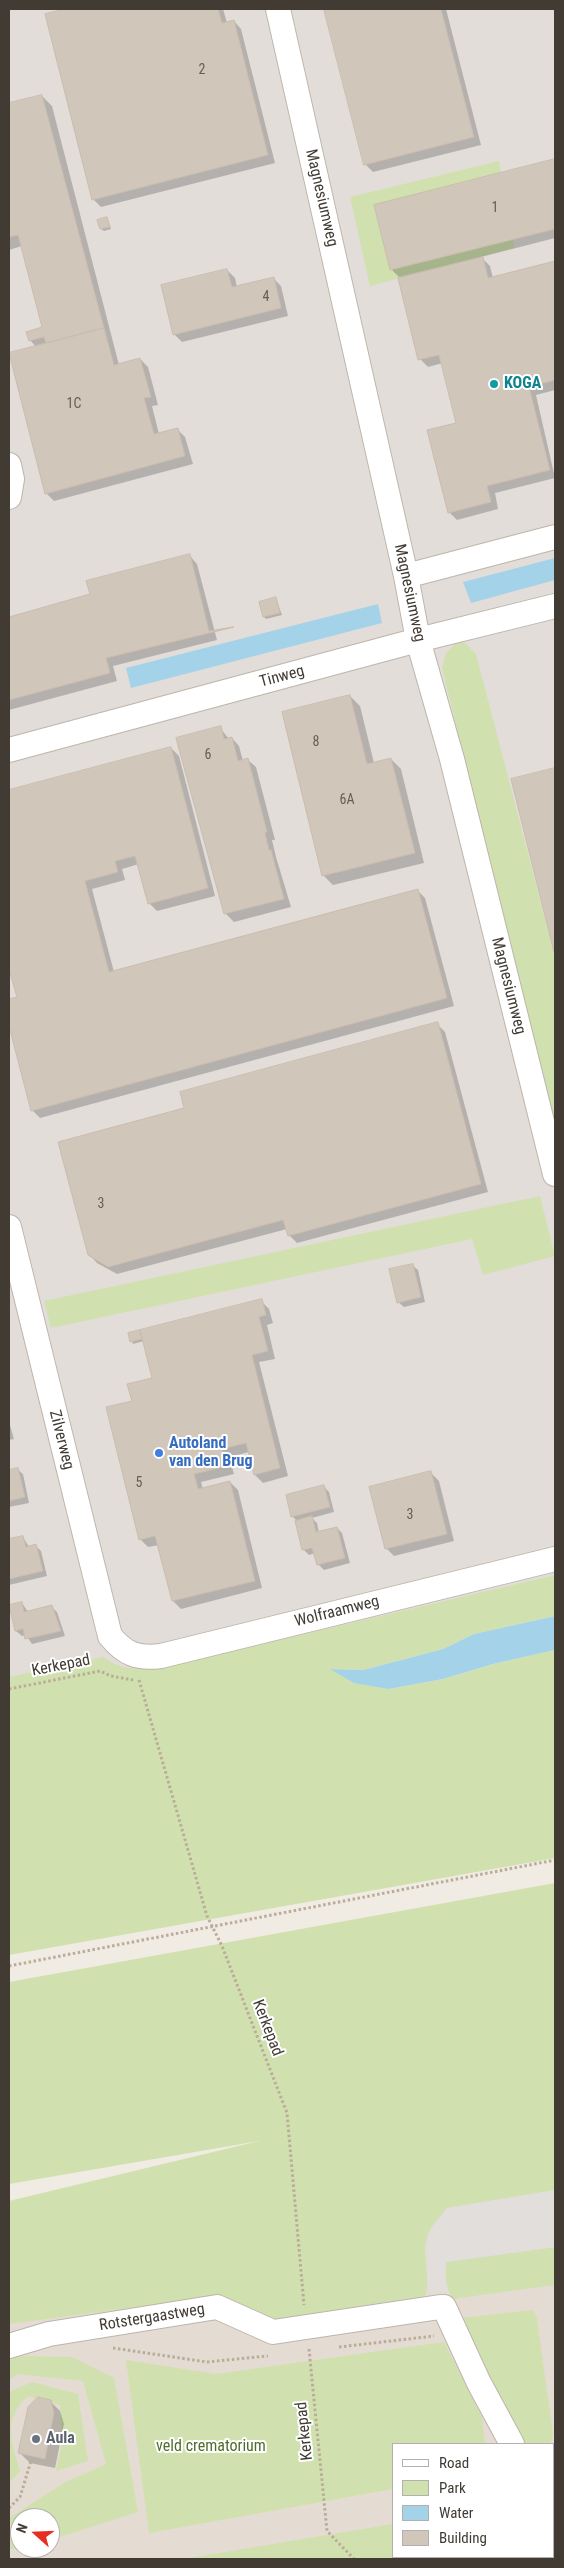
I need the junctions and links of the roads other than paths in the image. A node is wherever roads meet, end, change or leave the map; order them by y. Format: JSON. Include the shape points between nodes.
{"nodes":[{"id":1,"x":278,"y":9,"type":"edge"},
{"id":2,"x":9,"y":465,"type":"edge"},
{"id":3,"x":9,"y":498,"type":"edge"},
{"id":4,"x":555,"y":537,"type":"edge"},
{"id":5,"x":406,"y":576,"type":"junction"},
{"id":6,"x":555,"y":606,"type":"edge"},
{"id":7,"x":418,"y":640,"type":"junction"},
{"id":8,"x":9,"y":750,"type":"edge"},
{"id":9,"x":555,"y":1174,"type":"edge"},
{"id":10,"x":9,"y":1227,"type":"edge"},
{"id":11,"x":555,"y":1559,"type":"edge"},
{"id":12,"x":121,"y":1648,"type":"joint"},
{"id":13,"x":9,"y":2346,"type":"edge"},
{"id":14,"x":511,"y":2443,"type":"edge"}],
"edges":[{"from":1,"to":5,"type":"street","name":"Magnesiumweg"},
{"from":2,"to":3,"type":"street","via":[[12,479]]},
{"from":4,"to":5,"type":"street"},
{"from":5,"to":7,"type":"street","name":"Magnesiumweg"},
{"from":6,"to":7,"type":"street","name":"Tinweg"},
{"from":7,"to":8,"type":"street","name":"Tinweg"},
{"from":7,"to":9,"type":"street","name":"Magnesiumweg","via":[[452,759]]},
{"from":10,"to":12,"type":"street","name":"Zilverweg","via":[[104,1614],[110,1636]]},
{"from":11,"to":12,"type":"street","name":"Wolfraamweg","via":[[161,1656],[137,1656]]},
{"from":13,"to":14,"type":"street","name":"Rotstergaastweg","via":[[49,2334],[217,2307],[274,2332],[442,2307]]}]}
